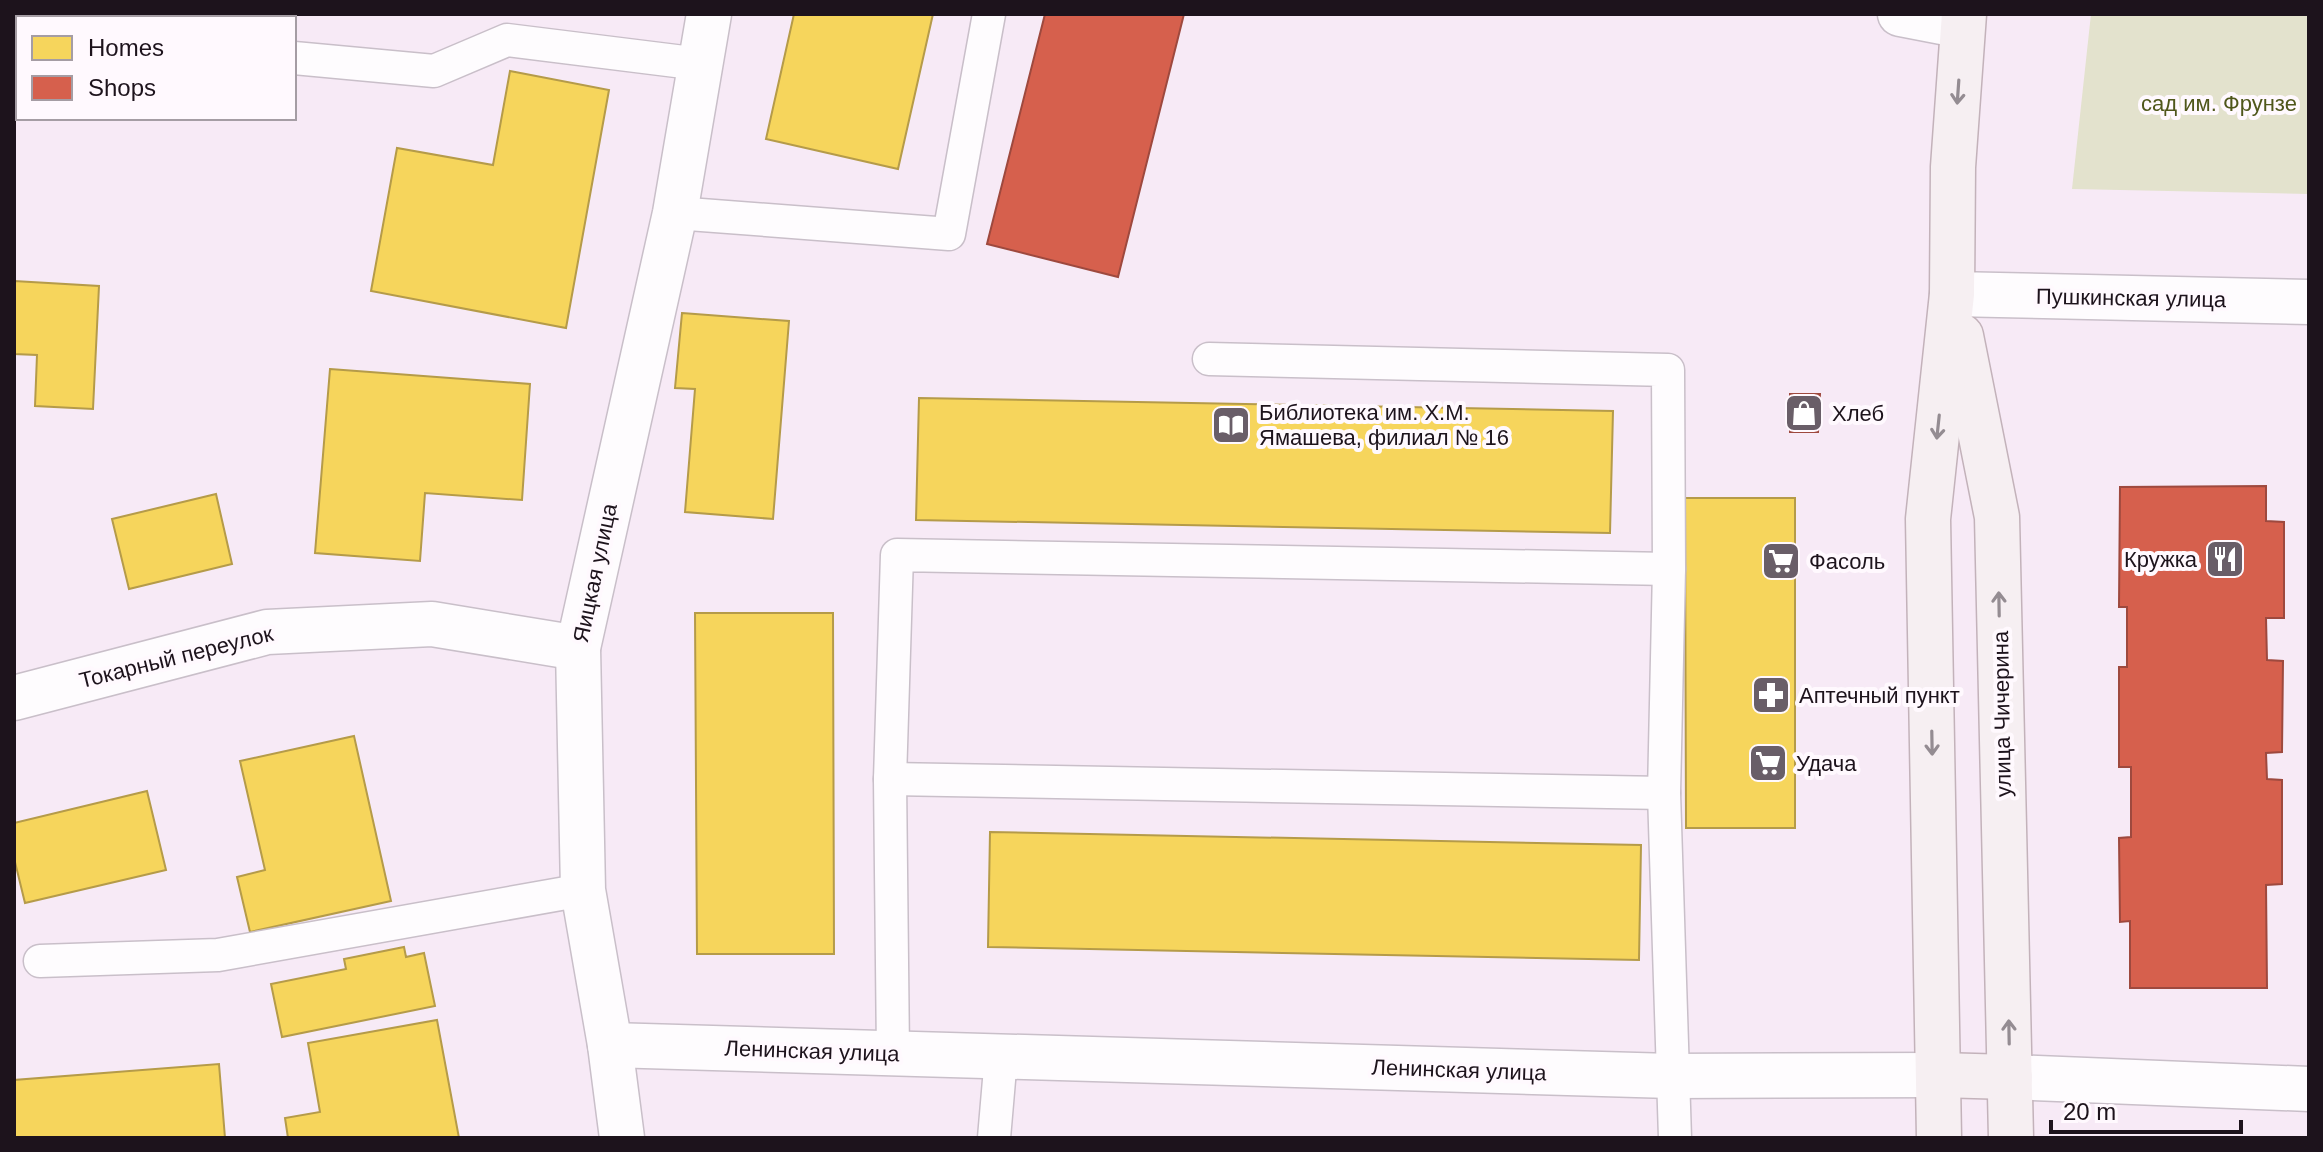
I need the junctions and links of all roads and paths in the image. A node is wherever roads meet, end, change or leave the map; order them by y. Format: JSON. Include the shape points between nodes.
{"nodes":[{"id":1,"x":709,"y":14,"type":"edge"},
{"id":2,"x":989,"y":14,"type":"edge"},
{"id":3,"x":1900,"y":14,"type":"edge"},
{"id":4,"x":1963,"y":20,"type":"edge"},
{"id":5,"x":296,"y":58,"type":"edge"},
{"id":6,"x":700,"y":64,"type":"junction"},
{"id":7,"x":675,"y":213,"type":"junction"},
{"id":8,"x":1952,"y":294,"type":"junction"},
{"id":9,"x":2309,"y":302,"type":"edge"},
{"id":10,"x":1209,"y":359,"type":"dead end"},
{"id":11,"x":1669,"y":569,"type":"junction"},
{"id":12,"x":578,"y":648,"type":"junction"},
{"id":13,"x":14,"y":698,"type":"edge"},
{"id":14,"x":890,"y":779,"type":"junction"},
{"id":15,"x":1664,"y":793,"type":"junction"},
{"id":16,"x":583,"y":890,"type":"junction"},
{"id":17,"x":40,"y":961,"type":"dead end"},
{"id":18,"x":610,"y":1045,"type":"junction"},
{"id":19,"x":893,"y":1054,"type":"junction"},
{"id":20,"x":1001,"y":1057,"type":"junction"},
{"id":21,"x":1939,"y":1075,"type":"junction"},
{"id":22,"x":1671,"y":1076,"type":"junction"},
{"id":23,"x":2010,"y":1077,"type":"junction"},
{"id":24,"x":2309,"y":1089,"type":"edge"},
{"id":25,"x":622,"y":1138,"type":"edge"},
{"id":26,"x":994,"y":1138,"type":"edge"},
{"id":27,"x":1675,"y":1138,"type":"edge"},
{"id":28,"x":1939,"y":1138,"type":"edge"},
{"id":29,"x":2011,"y":1138,"type":"edge"}],
"edges":[{"from":1,"to":6,"type":"street","name":"Яицкая улица"},
{"from":2,"to":7,"type":"lane","via":[[949,234]]},
{"from":3,"to":4,"type":"street"},
{"from":4,"to":8,"type":"main road","name":"улица Чичерина","one_way":true,"via":[[1953,167]]},
{"from":5,"to":6,"type":"lane","via":[[434,71],[507,40]]},
{"from":6,"to":7,"type":"street","name":"Яицкая улица"},
{"from":7,"to":12,"type":"street","name":"Яицкая улица"},
{"from":8,"to":9,"type":"street","name":"Пушкинская улица"},
{"from":8,"to":21,"type":"main road","name":"улица Чичерина","one_way":true,"via":[[1928,519]]},
{"from":23,"to":8,"type":"main road","name":"улица Чичерина","one_way":true,"via":[[1997,517]]},
{"from":10,"to":11,"type":"lane","via":[[1668,370]]},
{"from":11,"to":14,"type":"lane","via":[[897,555]]},
{"from":11,"to":15,"type":"lane"},
{"from":12,"to":13,"type":"street","name":"Токарный переулок","via":[[432,624],[267,632]]},
{"from":12,"to":16,"type":"street","name":"Яицкая улица"},
{"from":14,"to":15,"type":"lane"},
{"from":14,"to":19,"type":"lane"},
{"from":15,"to":22,"type":"lane"},
{"from":16,"to":17,"type":"lane","via":[[218,955]]},
{"from":16,"to":18,"type":"street","name":"Яицкая улица"},
{"from":18,"to":19,"type":"street","name":"Ленинская улица"},
{"from":18,"to":25,"type":"street","name":"Яицкая улица"},
{"from":19,"to":20,"type":"street","name":"Ленинская улица"},
{"from":20,"to":22,"type":"street","name":"Ленинская улица"},
{"from":20,"to":26,"type":"lane"},
{"from":21,"to":22,"type":"street","name":"Ленинская улица"},
{"from":21,"to":23,"type":"main road","name":"Ленинская улица"},
{"from":21,"to":28,"type":"main road","name":"улица Чичерина"},
{"from":22,"to":27,"type":"lane"},
{"from":23,"to":24,"type":"street","name":"Ленинская улица"},
{"from":23,"to":29,"type":"main road","name":"улица Чичерина"}]}
